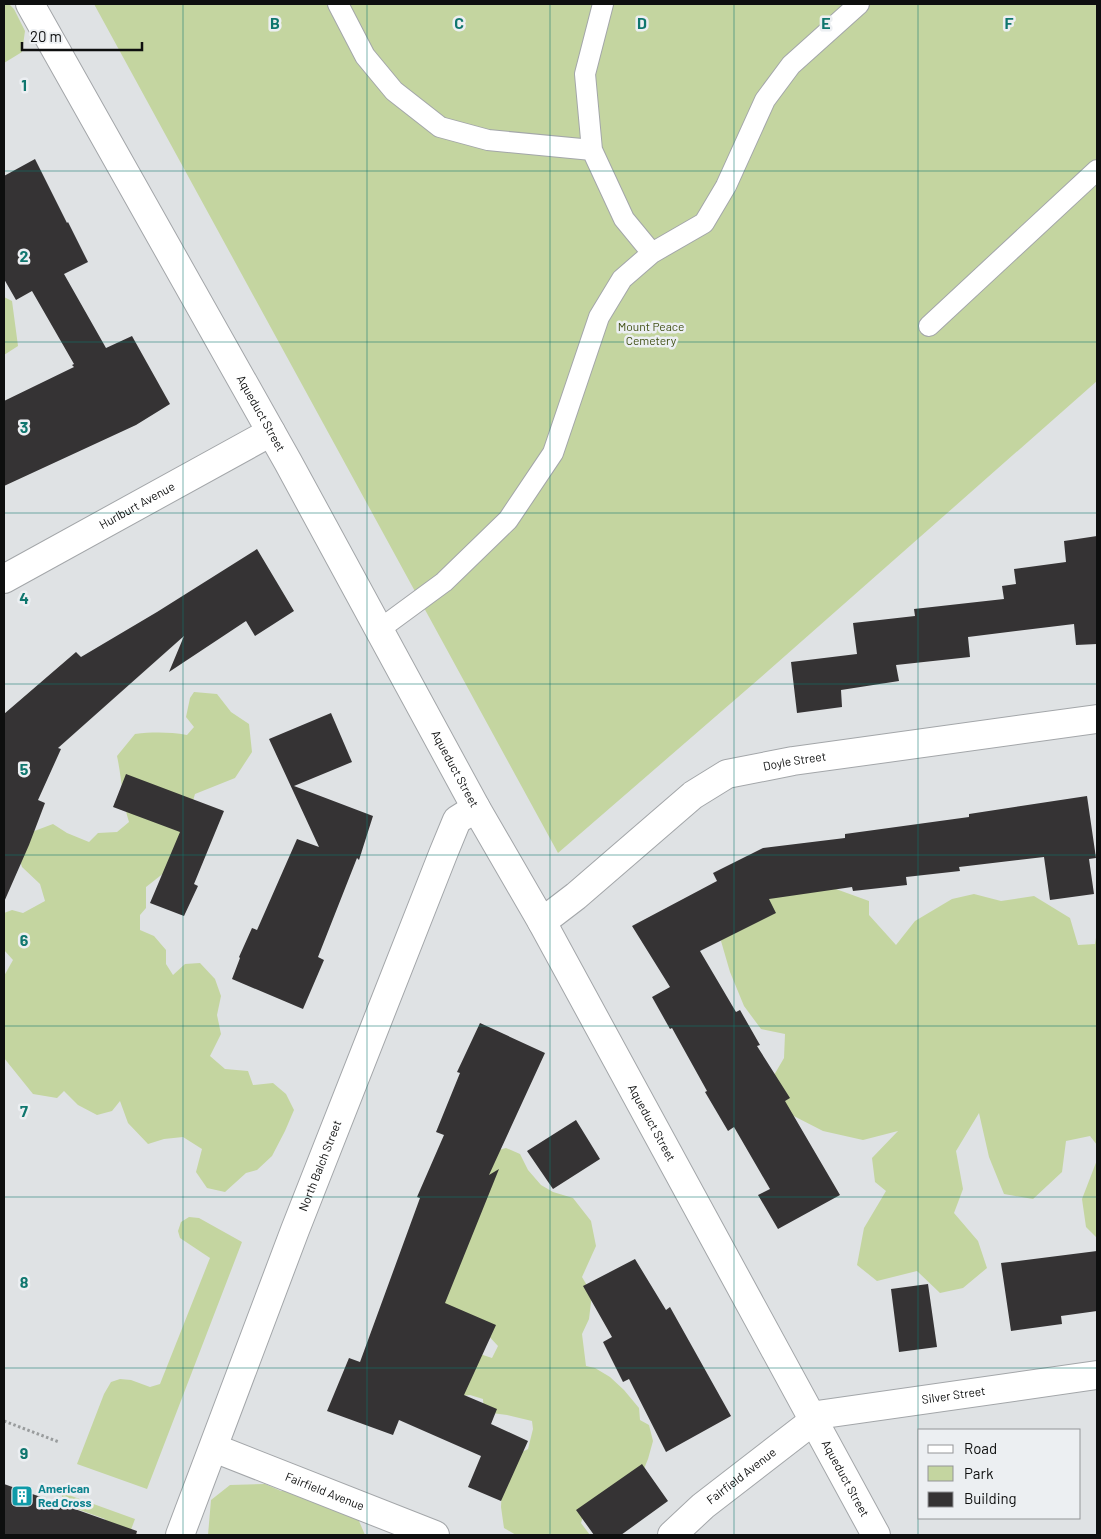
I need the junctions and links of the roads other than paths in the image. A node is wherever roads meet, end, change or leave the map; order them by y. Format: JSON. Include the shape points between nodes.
{"nodes":[{"id":1,"x":30,"y":4,"type":"edge"},
{"id":2,"x":338,"y":4,"type":"edge"},
{"id":3,"x":603,"y":4,"type":"edge"},
{"id":4,"x":859,"y":4,"type":"edge"},
{"id":5,"x":592,"y":150,"type":"junction"},
{"id":6,"x":1097,"y":170,"type":"edge"},
{"id":7,"x":652,"y":253,"type":"junction"},
{"id":8,"x":929,"y":326,"type":"dead end"},
{"id":9,"x":271,"y":432,"type":"junction"},
{"id":10,"x":4,"y":579,"type":"edge"},
{"id":11,"x":380,"y":629,"type":"junction"},
{"id":12,"x":1097,"y":719,"type":"edge"},
{"id":13,"x":476,"y":808,"type":"junction"},
{"id":14,"x":542,"y":922,"type":"junction"},
{"id":15,"x":1097,"y":1375,"type":"edge"},
{"id":16,"x":812,"y":1418,"type":"junction"},
{"id":17,"x":214,"y":1448,"type":"junction"},
{"id":18,"x":180,"y":1535,"type":"edge"},
{"id":19,"x":435,"y":1535,"type":"edge"},
{"id":20,"x":672,"y":1535,"type":"edge"},
{"id":21,"x":876,"y":1535,"type":"edge"}],
"edges":[{"from":1,"to":9,"type":"street","name":"Aqueduct Street"},
{"from":2,"to":5,"type":"lane","via":[[365,56],[388,84],[440,127],[488,140]]},
{"from":3,"to":5,"type":"lane","via":[[585,74]]},
{"from":4,"to":7,"type":"lane","via":[[791,65],[765,100],[726,186],[704,223]]},
{"from":5,"to":7,"type":"lane","via":[[624,220]]},
{"from":6,"to":8,"type":"lane"},
{"from":7,"to":11,"type":"lane","via":[[622,279],[599,317],[553,453],[508,520],[444,582]]},
{"from":9,"to":10,"type":"street","name":"Hurlburt Avenue"},
{"from":9,"to":11,"type":"street","name":"Aqueduct Street"},
{"from":11,"to":13,"type":"street","name":"Aqueduct Street"},
{"from":12,"to":14,"type":"street","name":"Doyle Street","via":[[793,761],[727,774],[693,795]]},
{"from":13,"to":14,"type":"street","name":"Aqueduct Street"},
{"from":13,"to":17,"type":"street","name":"North Balch Street","via":[[457,820],[443,854],[295,1230]]},
{"from":14,"to":16,"type":"street","name":"Aqueduct Street"},
{"from":15,"to":16,"type":"street","name":"Silver Street"},
{"from":16,"to":20,"type":"street","name":"Fairfield Avenue"},
{"from":16,"to":21,"type":"street","name":"Aqueduct Street"},
{"from":17,"to":18,"type":"street","name":"North Balch Street"},
{"from":17,"to":19,"type":"street","name":"Fairfield Avenue"}]}
